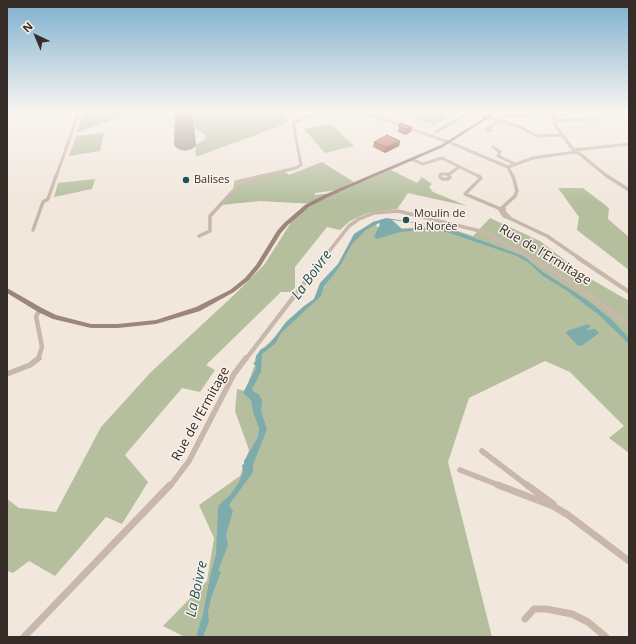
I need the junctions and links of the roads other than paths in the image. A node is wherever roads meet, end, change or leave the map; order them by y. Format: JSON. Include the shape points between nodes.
{"nodes":[{"id":1,"x":68,"y":142,"type":"edge"},
{"id":2,"x":298,"y":142,"type":"edge"},
{"id":3,"x":448,"y":142,"type":"joint"},
{"id":4,"x":567,"y":142,"type":"edge"},
{"id":5,"x":629,"y":144,"type":"edge"},
{"id":6,"x":492,"y":147,"type":"dead end"},
{"id":7,"x":574,"y":151,"type":"junction"},
{"id":8,"x":411,"y":159,"type":"junction"},
{"id":9,"x":515,"y":164,"type":"junction"},
{"id":10,"x":508,"y":166,"type":"junction"},
{"id":11,"x":459,"y":167,"type":"junction"},
{"id":12,"x":448,"y":175,"type":"dead end"},
{"id":13,"x":629,"y":190,"type":"edge"},
{"id":14,"x":503,"y":208,"type":"junction"},
{"id":15,"x":33,"y":230,"type":"dead end"},
{"id":16,"x":199,"y":236,"type":"dead end"},
{"id":17,"x":7,"y":290,"type":"edge"},
{"id":18,"x":629,"y":292,"type":"edge"},
{"id":19,"x":40,"y":310,"type":"junction"},
{"id":20,"x":629,"y":325,"type":"edge"},
{"id":21,"x":7,"y":374,"type":"edge"},
{"id":22,"x":482,"y":451,"type":"dead end"},
{"id":23,"x":460,"y":470,"type":"dead end"},
{"id":24,"x":568,"y":515,"type":"junction"},
{"id":25,"x":629,"y":561,"type":"edge"},
{"id":26,"x":525,"y":619,"type":"dead end"},
{"id":27,"x":24,"y":637,"type":"edge"},
{"id":28,"x":606,"y":637,"type":"edge"}],
"edges":[{"from":1,"to":15,"type":"street","via":[[48,199],[43,202]]},
{"from":2,"to":16,"type":"street","via":[[302,165],[236,182],[235,189],[210,216],[210,231]]},
{"from":3,"to":8,"type":"street"},
{"from":3,"to":10,"type":"street"},
{"from":4,"to":7,"type":"street"},
{"from":5,"to":7,"type":"street"},
{"from":6,"to":9,"type":"street","via":[[500,152],[498,156]]},
{"from":7,"to":9,"type":"street","via":[[542,156]]},
{"from":7,"to":13,"type":"street"},
{"from":8,"to":11,"type":"street","via":[[423,164],[442,158]]},
{"from":8,"to":19,"type":"street","via":[[326,196],[299,212],[279,232],[258,266],[246,279],[227,294],[198,310],[156,322],[111,326],[77,324]]},
{"from":9,"to":10,"type":"street"},
{"from":10,"to":14,"type":"street","via":[[517,191]]},
{"from":11,"to":12,"type":"street"},
{"from":11,"to":14,"type":"street","via":[[480,178],[465,194]]},
{"from":14,"to":18,"type":"street","via":[[502,214],[547,236]]},
{"from":17,"to":19,"type":"street"},
{"from":19,"to":21,"type":"street","via":[[36,316],[42,346],[39,358],[30,365]]},
{"from":20,"to":27,"type":"street","name":"Rue de l’Ermitage","via":[[556,272],[508,244],[473,228],[398,211],[374,213],[359,219],[338,239],[234,374],[189,461],[164,493]]},
{"from":22,"to":24,"type":"street"},
{"from":23,"to":24,"type":"street","via":[[553,506]]},
{"from":24,"to":25,"type":"street"},
{"from":26,"to":28,"type":"street","via":[[534,609],[572,614],[588,622]]}]}
